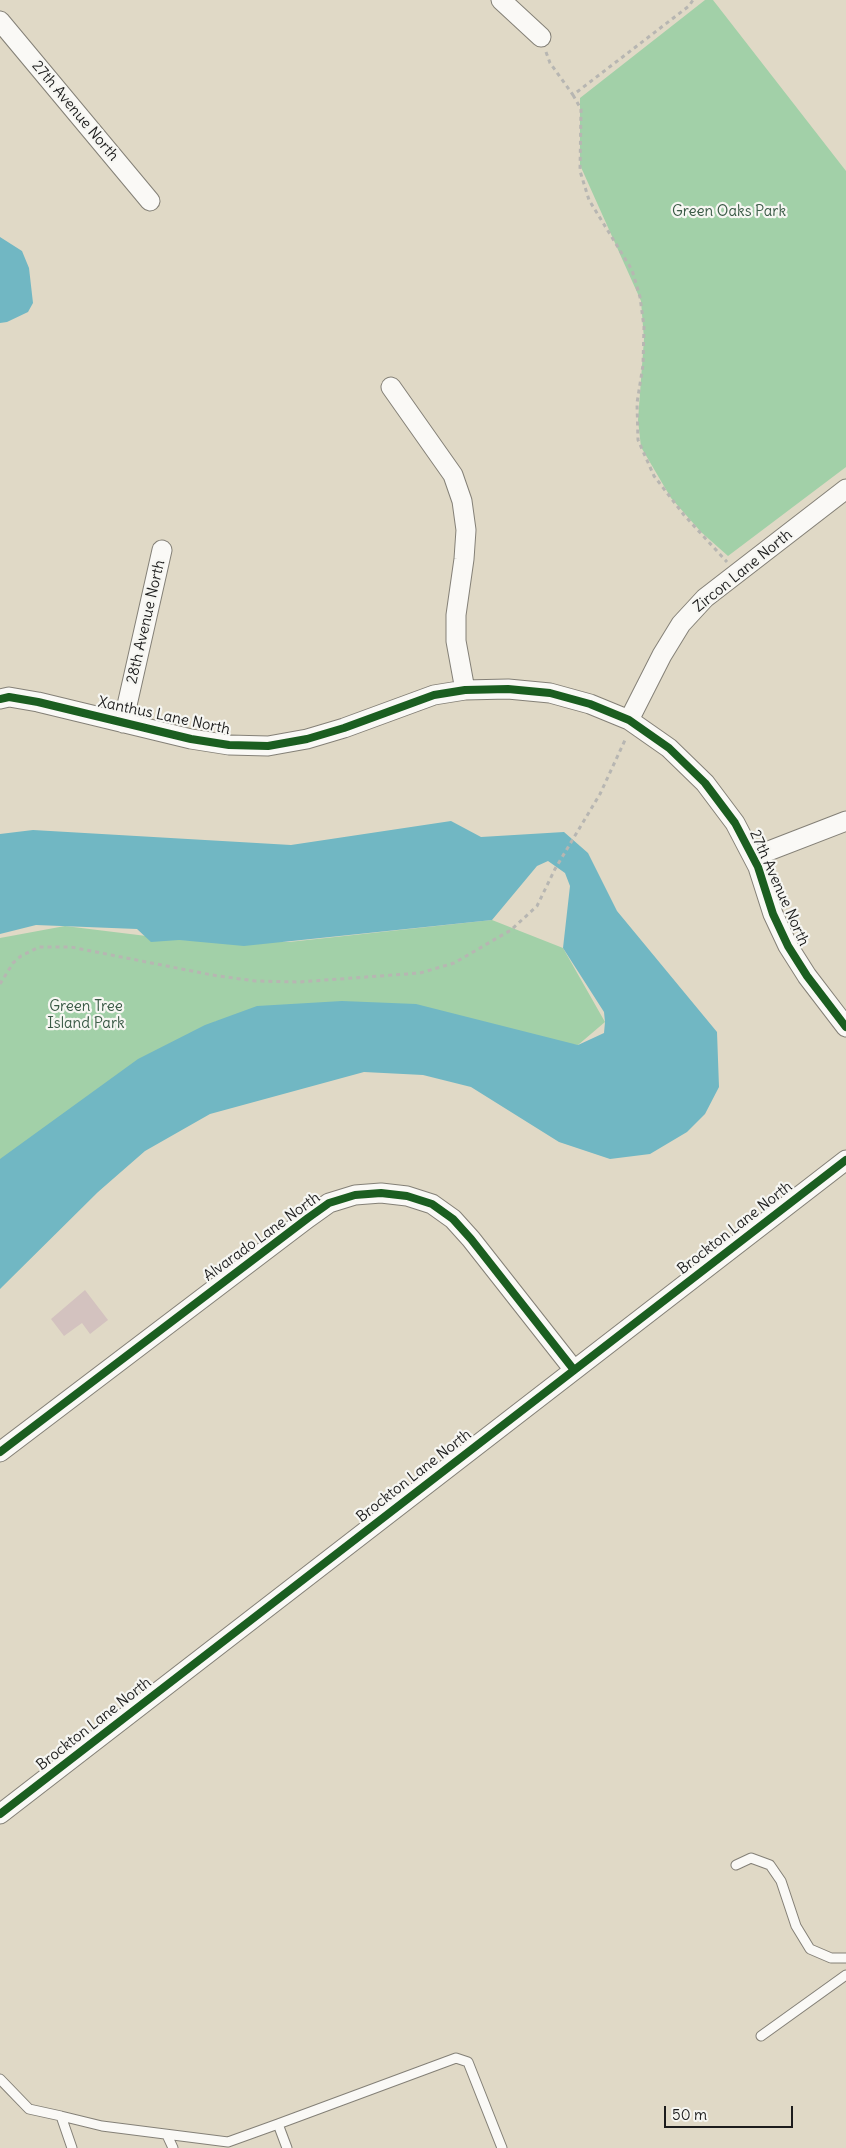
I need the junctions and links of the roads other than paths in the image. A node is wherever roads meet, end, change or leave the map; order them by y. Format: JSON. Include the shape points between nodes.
{"nodes":[{"id":1,"x":502,"y":0,"type":"edge"},
{"id":2,"x":0,"y":21,"type":"edge"},
{"id":3,"x":541,"y":37,"type":"road end"},
{"id":4,"x":150,"y":201,"type":"dead end"},
{"id":5,"x":391,"y":387,"type":"dead end"},
{"id":6,"x":846,"y":489,"type":"edge"},
{"id":7,"x":162,"y":550,"type":"dead end"},
{"id":8,"x":465,"y":690,"type":"junction"},
{"id":9,"x":0,"y":699,"type":"edge"},
{"id":10,"x":123,"y":723,"type":"junction"},
{"id":11,"x":628,"y":729,"type":"junction"},
{"id":12,"x":846,"y":821,"type":"edge"},
{"id":13,"x":753,"y":857,"type":"junction"},
{"id":14,"x":846,"y":1027,"type":"edge"},
{"id":15,"x":846,"y":1160,"type":"edge"},
{"id":16,"x":574,"y":1370,"type":"junction"},
{"id":17,"x":0,"y":1452,"type":"edge"},
{"id":18,"x":0,"y":1814,"type":"edge"},
{"id":19,"x":736,"y":1865,"type":"dead end"},
{"id":20,"x":846,"y":1958,"type":"edge"},
{"id":21,"x":846,"y":1976,"type":"edge"},
{"id":22,"x":761,"y":2036,"type":"dead end"},
{"id":23,"x":0,"y":2079,"type":"edge"},
{"id":24,"x":61,"y":2116,"type":"junction"},
{"id":25,"x":278,"y":2124,"type":"junction"},
{"id":26,"x":168,"y":2134,"type":"junction"},
{"id":27,"x":72,"y":2148,"type":"edge"},
{"id":28,"x":172,"y":2148,"type":"edge"},
{"id":29,"x":287,"y":2148,"type":"edge"},
{"id":30,"x":502,"y":2148,"type":"edge"}],
"edges":[{"from":1,"to":3,"type":"street"},
{"from":2,"to":4,"type":"street","name":"27th Avenue North"},
{"from":5,"to":8,"type":"street","via":[[453,475],[462,501],[466,530],[456,640]]},
{"from":6,"to":11,"type":"street","name":"Zircon Lane North","via":[[705,598],[681,624],[662,655]]},
{"from":7,"to":10,"type":"street","name":"28th Avenue North"},
{"from":8,"to":10,"type":"street","name":"Xanthus Lane North","via":[[434,695],[307,739],[268,746],[229,745],[191,739]]},
{"from":8,"to":11,"type":"street","name":"27th Avenue North","via":[[508,689],[550,693],[590,704]]},
{"from":9,"to":10,"type":"street","name":"Xanthus Lane North","via":[[38,702]]},
{"from":11,"to":13,"type":"street","name":"27th Avenue North","via":[[669,748],[705,784],[735,823]]},
{"from":12,"to":13,"type":"street"},
{"from":13,"to":14,"type":"street","name":"27th Avenue North","via":[[788,946]]},
{"from":15,"to":16,"type":"street","name":"Brockton Lane North"},
{"from":16,"to":17,"type":"street","name":"Alvarado Lane North","via":[[453,1219],[432,1204],[407,1196],[355,1195],[329,1203],[308,1218]]},
{"from":16,"to":18,"type":"street","name":"Brockton Lane North"},
{"from":19,"to":20,"type":"lane","via":[[751,1858],[770,1866],[781,1881],[796,1926],[810,1949],[831,1958]]},
{"from":21,"to":22,"type":"lane"},
{"from":23,"to":24,"type":"lane","via":[[29,2108]]},
{"from":24,"to":26,"type":"lane","via":[[102,2126]]},
{"from":24,"to":27,"type":"lane"},
{"from":25,"to":26,"type":"lane","via":[[228,2142]]},
{"from":25,"to":29,"type":"lane"},
{"from":25,"to":30,"type":"lane","via":[[456,2058],[468,2062]]},
{"from":26,"to":28,"type":"lane"}]}
